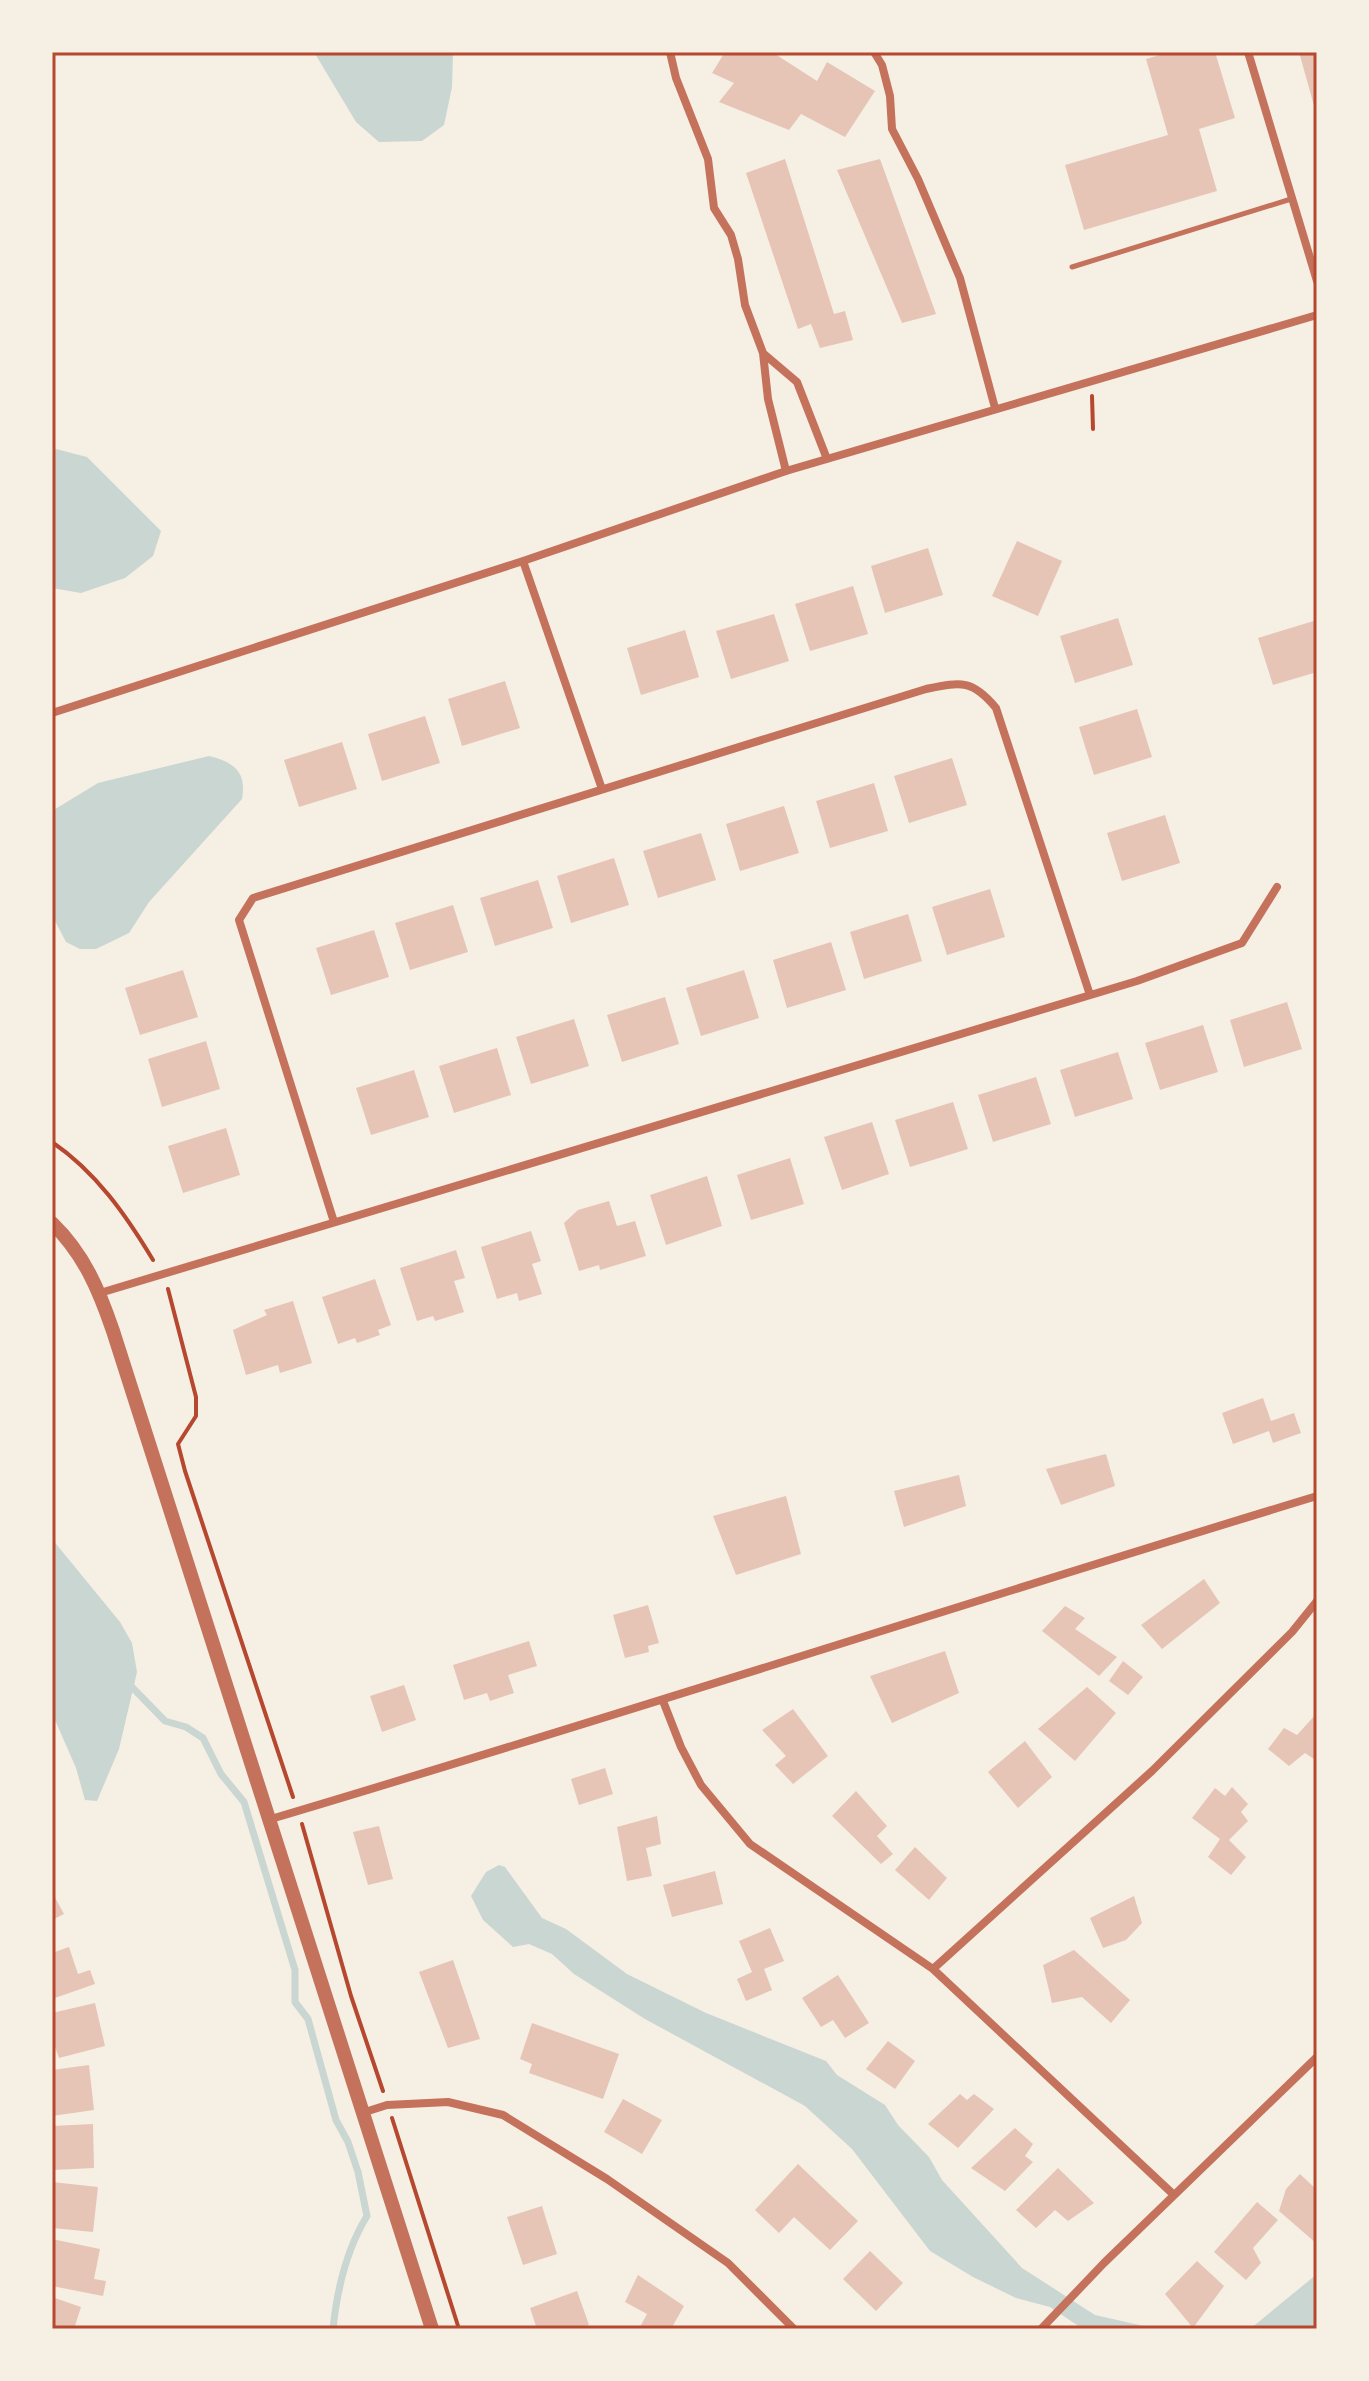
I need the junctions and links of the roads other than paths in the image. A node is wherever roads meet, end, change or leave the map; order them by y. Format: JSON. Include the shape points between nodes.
{"nodes":[{"id":1,"x":670,"y":52,"type":"edge"},
{"id":2,"x":874,"y":52,"type":"edge"},
{"id":3,"x":1248,"y":52,"type":"edge"},
{"id":4,"x":1292,"y":198,"type":"junction"},
{"id":5,"x":1072,"y":267,"type":"dead end"},
{"id":6,"x":1317,"y":281,"type":"edge"},
{"id":7,"x":1317,"y":315,"type":"edge"},
{"id":8,"x":763,"y":353,"type":"junction"},
{"id":9,"x":995,"y":408,"type":"junction"},
{"id":10,"x":827,"y":459,"type":"junction"},
{"id":11,"x":786,"y":471,"type":"junction"},
{"id":12,"x":523,"y":561,"type":"junction"},
{"id":13,"x":52,"y":713,"type":"edge"},
{"id":14,"x":602,"y":789,"type":"junction"},
{"id":15,"x":1277,"y":887,"type":"dead end"},
{"id":16,"x":1090,"y":995,"type":"junction"},
{"id":17,"x":334,"y":1222,"type":"junction"},
{"id":18,"x":52,"y":1223,"type":"edge"},
{"id":19,"x":100,"y":1293,"type":"junction"},
{"id":20,"x":1317,"y":1496,"type":"edge"},
{"id":21,"x":1317,"y":1601,"type":"edge"},
{"id":22,"x":663,"y":1701,"type":"junction"},
{"id":23,"x":271,"y":1819,"type":"junction"},
{"id":24,"x":933,"y":1969,"type":"junction"},
{"id":25,"x":1317,"y":2057,"type":"edge"},
{"id":26,"x":365,"y":2112,"type":"junction"},
{"id":27,"x":1174,"y":2195,"type":"junction"},
{"id":28,"x":432,"y":2329,"type":"edge"},
{"id":29,"x":794,"y":2329,"type":"edge"},
{"id":30,"x":1041,"y":2329,"type":"edge"}],
"edges":[{"from":1,"to":8,"type":"street","via":[[708,159],[714,208],[731,235],[745,305]]},
{"from":2,"to":9,"type":"street","via":[[890,96],[892,129],[960,278]]},
{"from":3,"to":4,"type":"street"},
{"from":4,"to":5,"type":"lane"},
{"from":4,"to":6,"type":"street"},
{"from":7,"to":9,"type":"street"},
{"from":8,"to":10,"type":"street","via":[[797,382]]},
{"from":8,"to":11,"type":"street"},
{"from":9,"to":10,"type":"street"},
{"from":10,"to":11,"type":"street"},
{"from":11,"to":12,"type":"street"},
{"from":12,"to":13,"type":"street"},
{"from":12,"to":14,"type":"street"},
{"from":14,"to":16,"type":"street","via":[[926,689],[957,683],[979,688],[996,708]]},
{"from":14,"to":17,"type":"street","via":[[253,898],[239,920]]},
{"from":15,"to":16,"type":"street","via":[[1242,943]]},
{"from":16,"to":17,"type":"street"},
{"from":17,"to":19,"type":"street"},
{"from":18,"to":19,"type":"street","via":[[73,1245]]},
{"from":19,"to":23,"type":"street"},
{"from":20,"to":22,"type":"street","via":[[923,1615]]},
{"from":21,"to":24,"type":"street","via":[[1152,1771]]},
{"from":22,"to":23,"type":"street"},
{"from":22,"to":24,"type":"street","via":[[701,1785],[750,1844]]},
{"from":23,"to":26,"type":"street"},
{"from":24,"to":27,"type":"street"},
{"from":25,"to":27,"type":"street"},
{"from":26,"to":28,"type":"street"},
{"from":26,"to":29,"type":"street","via":[[387,2105],[448,2102],[503,2115],[728,2263]]},
{"from":27,"to":30,"type":"street"}]}
